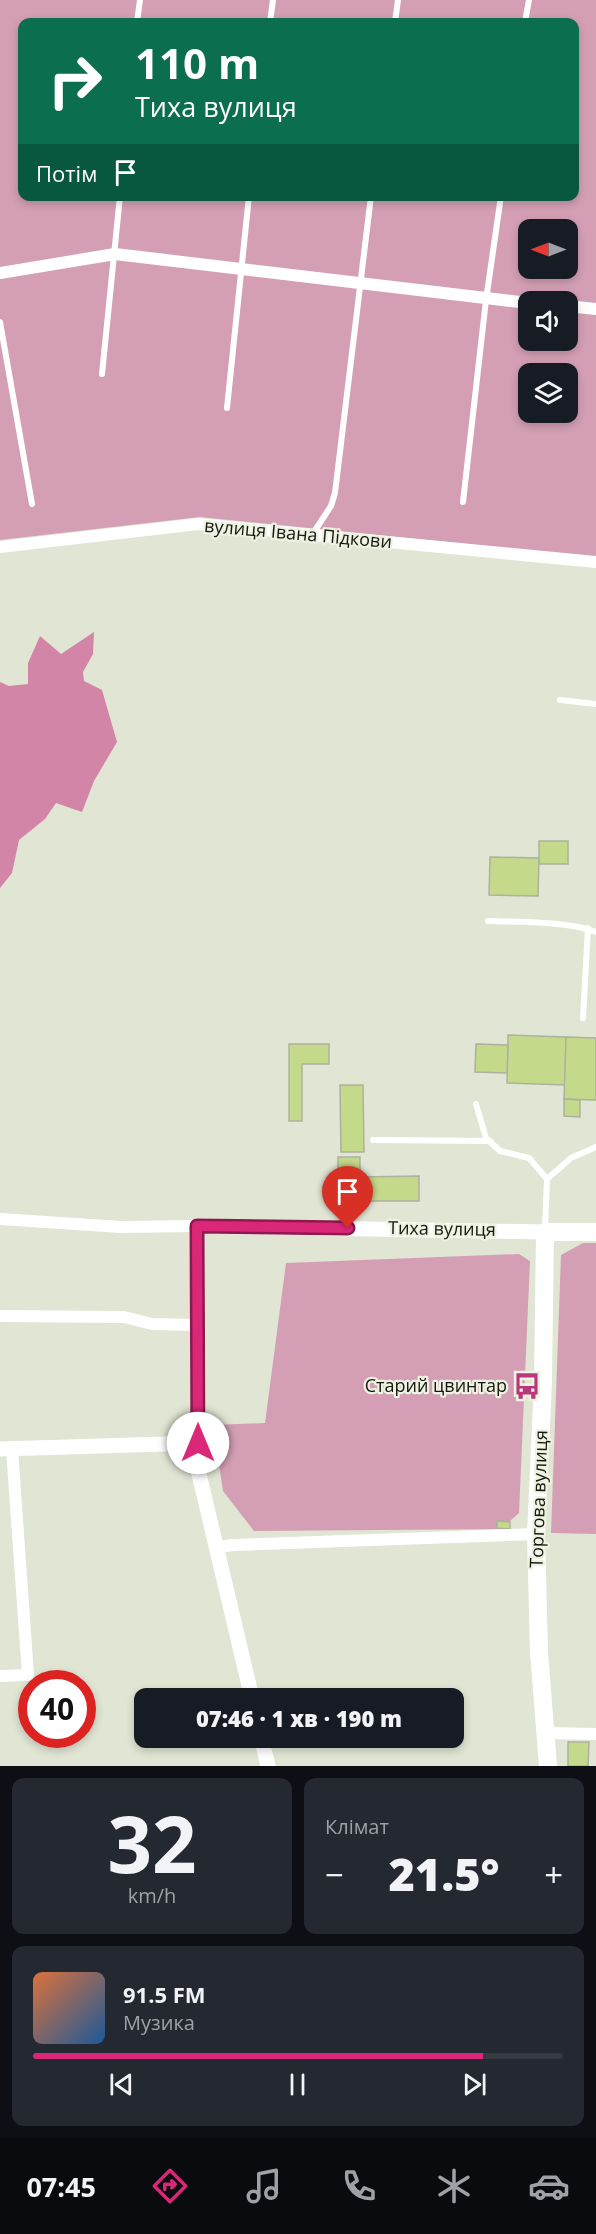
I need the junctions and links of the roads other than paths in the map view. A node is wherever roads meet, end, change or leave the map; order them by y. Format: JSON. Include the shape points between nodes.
{"nodes":[{"id":1,"x":140,"y":0,"type":"edge"},
{"id":2,"x":273,"y":0,"type":"edge"},
{"id":3,"x":398,"y":0,"type":"edge"},
{"id":4,"x":529,"y":0,"type":"edge"},
{"id":5,"x":138,"y":18,"type":"edge"},
{"id":6,"x":271,"y":18,"type":"edge"},
{"id":7,"x":396,"y":18,"type":"edge"},
{"id":8,"x":526,"y":18,"type":"edge"},
{"id":9,"x":120,"y":201,"type":"edge"},
{"id":10,"x":248,"y":201,"type":"edge"},
{"id":11,"x":370,"y":201,"type":"edge"},
{"id":12,"x":500,"y":201,"type":"edge"},
{"id":13,"x":115,"y":254,"type":"junction"},
{"id":14,"x":240,"y":267,"type":"junction"},
{"id":15,"x":0,"y":273,"type":"edge"},
{"id":16,"x":360,"y":282,"type":"junction"},
{"id":17,"x":486,"y":300,"type":"junction"},
{"id":18,"x":518,"y":302,"type":"edge"},
{"id":19,"x":578,"y":307,"type":"edge"},
{"id":20,"x":596,"y":309,"type":"edge"},
{"id":21,"x":0,"y":322,"type":"edge"},
{"id":22,"x":102,"y":374,"type":"dead end"},
{"id":23,"x":227,"y":408,"type":"dead end"},
{"id":24,"x":464,"y":501,"type":"dead end"},
{"id":25,"x":32,"y":504,"type":"dead end"},
{"id":26,"x":312,"y":536,"type":"junction"},
{"id":27,"x":0,"y":547,"type":"edge"},
{"id":28,"x":596,"y":562,"type":"edge"},
{"id":29,"x":560,"y":700,"type":"dead end"},
{"id":30,"x":596,"y":704,"type":"edge"},
{"id":31,"x":488,"y":921,"type":"dead end"},
{"id":32,"x":588,"y":928,"type":"junction"},
{"id":33,"x":596,"y":932,"type":"edge"},
{"id":34,"x":583,"y":1018,"type":"dead end"},
{"id":35,"x":476,"y":1104,"type":"dead end"},
{"id":36,"x":373,"y":1140,"type":"dead end"},
{"id":37,"x":490,"y":1141,"type":"junction"},
{"id":38,"x":596,"y":1147,"type":"edge"},
{"id":39,"x":547,"y":1179,"type":"junction"},
{"id":40,"x":0,"y":1219,"type":"edge"},
{"id":41,"x":197,"y":1226,"type":"junction"},
{"id":42,"x":545,"y":1232,"type":"junction"},
{"id":43,"x":596,"y":1232,"type":"edge"},
{"id":44,"x":0,"y":1316,"type":"edge"},
{"id":45,"x":197,"y":1325,"type":"junction"},
{"id":46,"x":198,"y":1443,"type":"junction"},
{"id":47,"x":6,"y":1449,"type":"edge"},
{"id":48,"x":536,"y":1534,"type":"junction"},
{"id":49,"x":215,"y":1548,"type":"junction"},
{"id":50,"x":0,"y":1676,"type":"edge"},
{"id":51,"x":250,"y":1688,"type":"edge"},
{"id":52,"x":544,"y":1733,"type":"junction"},
{"id":53,"x":596,"y":1734,"type":"edge"},
{"id":54,"x":264,"y":1748,"type":"edge"},
{"id":55,"x":268,"y":1766,"type":"edge"},
{"id":56,"x":548,"y":1766,"type":"edge"}],
"edges":[{"from":1,"to":5,"type":"lane"},
{"from":2,"to":6,"type":"lane"},
{"from":3,"to":7,"type":"lane"},
{"from":4,"to":8,"type":"lane"},
{"from":9,"to":13,"type":"lane"},
{"from":10,"to":14,"type":"lane"},
{"from":11,"to":16,"type":"lane"},
{"from":12,"to":17,"type":"lane"},
{"from":13,"to":14,"type":"street"},
{"from":13,"to":15,"type":"street"},
{"from":13,"to":22,"type":"lane"},
{"from":14,"to":16,"type":"street"},
{"from":14,"to":23,"type":"lane"},
{"from":16,"to":17,"type":"street"},
{"from":16,"to":26,"type":"lane","via":[[335,493]]},
{"from":17,"to":18,"type":"street"},
{"from":17,"to":24,"type":"lane"},
{"from":19,"to":20,"type":"street"},
{"from":21,"to":25,"type":"lane"},
{"from":26,"to":27,"type":"street","name":"вулиця Івана Підкови","via":[[198,524]]},
{"from":26,"to":28,"type":"street","name":"вулиця Івана Підкови"},
{"from":29,"to":30,"type":"lane"},
{"from":31,"to":32,"type":"lane"},
{"from":32,"to":33,"type":"lane"},
{"from":32,"to":34,"type":"lane"},
{"from":35,"to":37,"type":"lane"},
{"from":36,"to":37,"type":"lane"},
{"from":37,"to":39,"type":"lane","via":[[500,1151],[529,1158]]},
{"from":38,"to":39,"type":"lane","via":[[571,1158]]},
{"from":39,"to":42,"type":"lane"},
{"from":40,"to":41,"type":"street","name":"Тиха вулиця","via":[[121,1227]]},
{"from":41,"to":42,"type":"street","name":"Тиха вулиця"},
{"from":41,"to":45,"type":"street"},
{"from":42,"to":43,"type":"main road","name":"Тиха вулиця"},
{"from":42,"to":48,"type":"main road","name":"Торгова вулиця"},
{"from":44,"to":45,"type":"street","via":[[124,1317],[152,1324]]},
{"from":45,"to":46,"type":"street"},
{"from":46,"to":47,"type":"street"},
{"from":46,"to":49,"type":"street"},
{"from":47,"to":50,"type":"street","via":[[28,1675]]},
{"from":48,"to":49,"type":"street"},
{"from":48,"to":52,"type":"main road","name":"Торгова вулиця"},
{"from":49,"to":51,"type":"street"},
{"from":52,"to":53,"type":"street"},
{"from":52,"to":56,"type":"main road","name":"Торгова вулиця"},
{"from":54,"to":55,"type":"street"}]}
